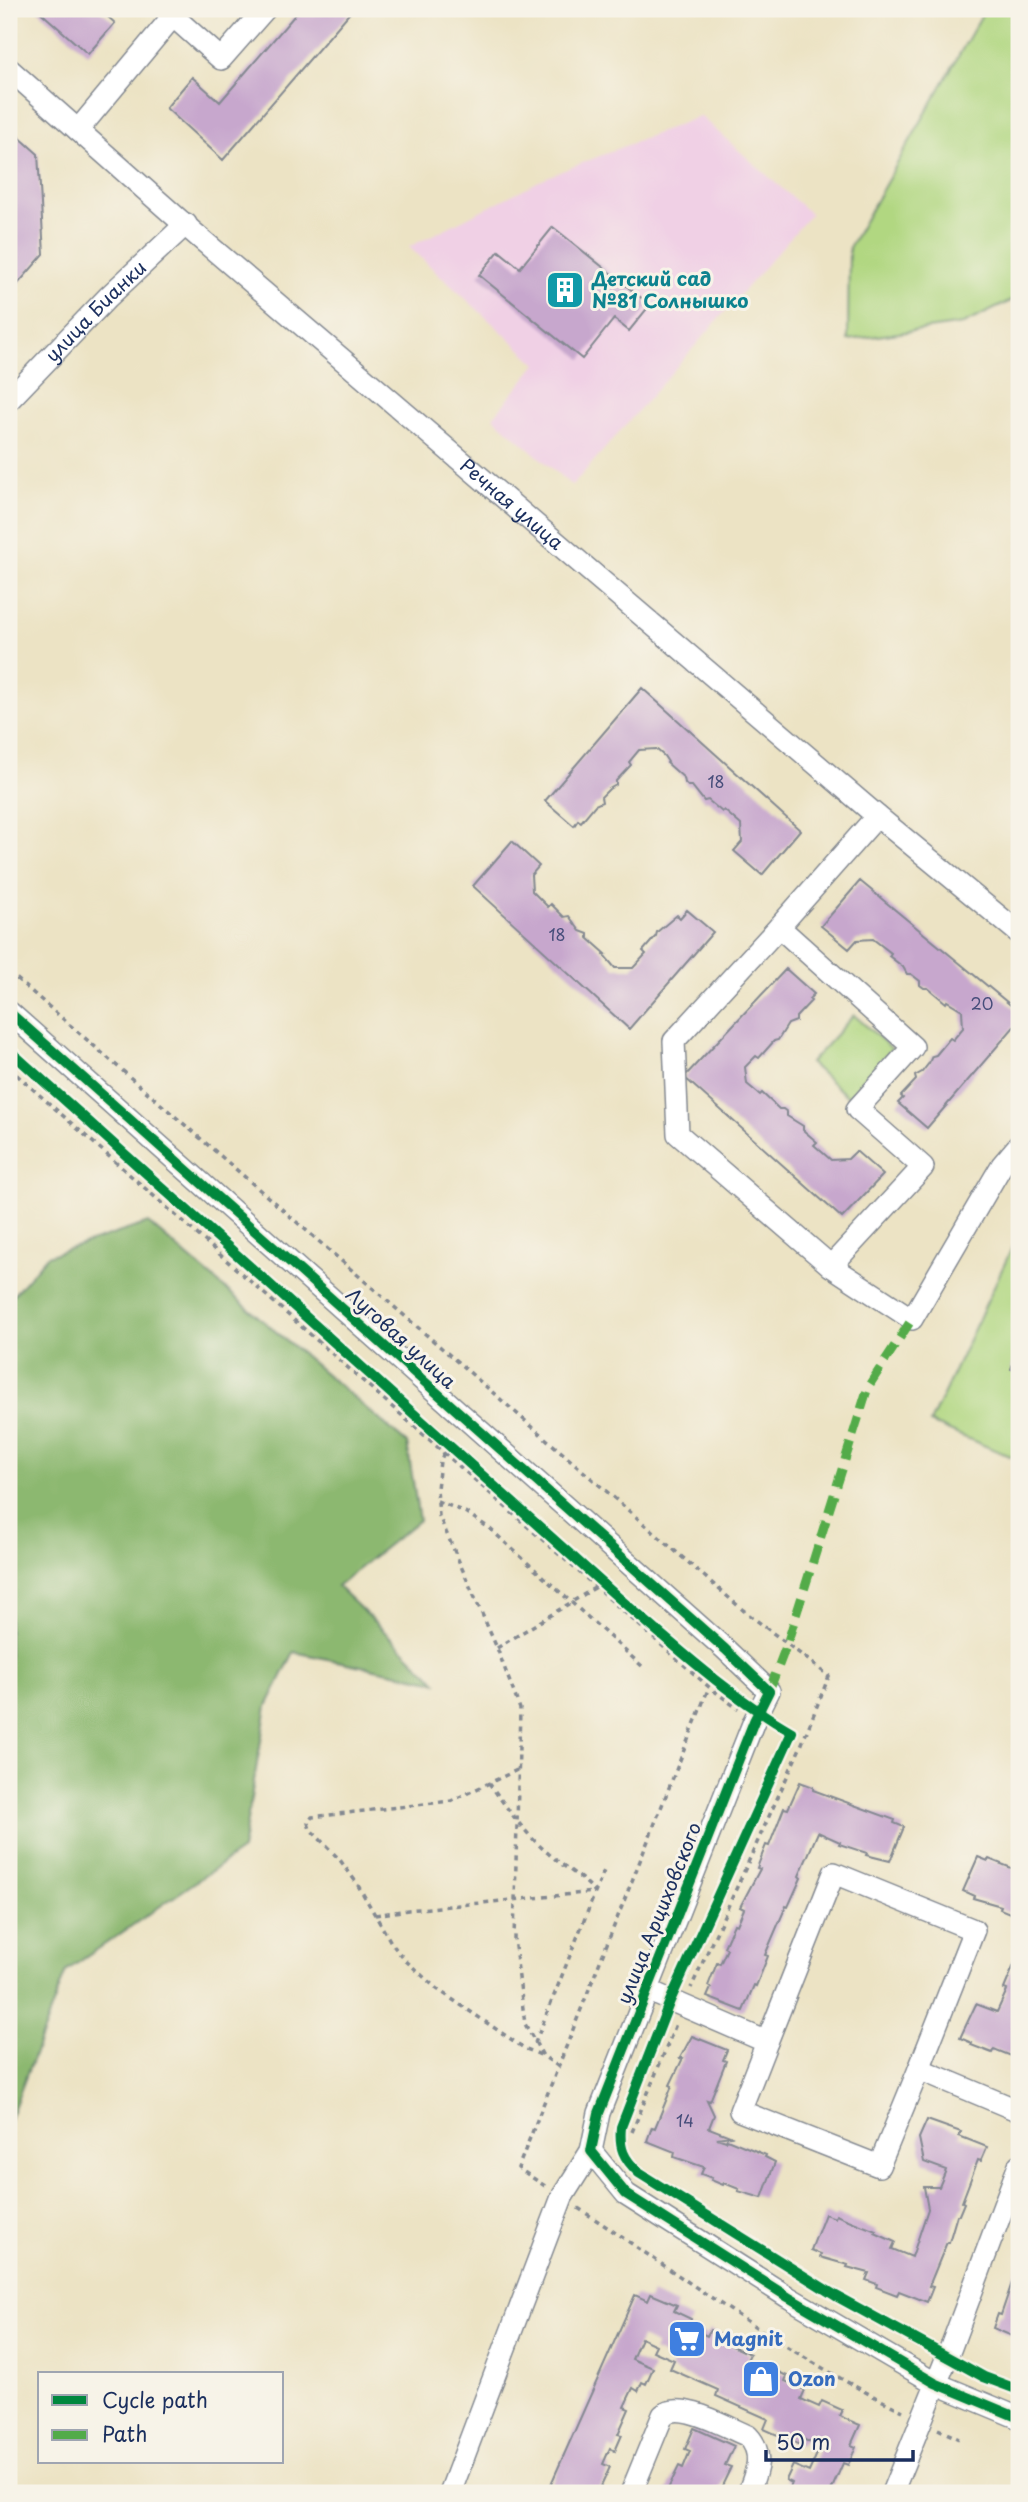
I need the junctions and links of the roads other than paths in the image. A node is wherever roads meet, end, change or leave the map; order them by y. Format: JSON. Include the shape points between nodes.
{"nodes":[{"id":1,"x":265,"y":9,"type":"edge"},
{"id":2,"x":169,"y":12,"type":"edge"},
{"id":3,"x":9,"y":69,"type":"edge"},
{"id":4,"x":78,"y":130,"type":"junction"},
{"id":5,"x":186,"y":225,"type":"junction"},
{"id":6,"x":9,"y":400,"type":"edge"},
{"id":7,"x":877,"y":816,"type":"junction"},
{"id":8,"x":779,"y":928,"type":"junction"},
{"id":9,"x":1019,"y":933,"type":"edge"},
{"id":10,"x":9,"y":1012,"type":"edge"},
{"id":11,"x":1019,"y":1145,"type":"edge"},
{"id":12,"x":831,"y":1266,"type":"junction"},
{"id":13,"x":769,"y":1691,"type":"joint"},
{"id":14,"x":647,"y":1990,"type":"junction"},
{"id":15,"x":767,"y":2042,"type":"junction"},
{"id":16,"x":919,"y":2069,"type":"junction"},
{"id":17,"x":1019,"y":2110,"type":"edge"},
{"id":18,"x":591,"y":2151,"type":"junction"},
{"id":19,"x":1019,"y":2165,"type":"edge"},
{"id":20,"x":935,"y":2383,"type":"junction"},
{"id":21,"x":1019,"y":2418,"type":"edge"},
{"id":22,"x":450,"y":2493,"type":"edge"},
{"id":23,"x":631,"y":2493,"type":"edge"},
{"id":24,"x":748,"y":2493,"type":"edge"},
{"id":25,"x":892,"y":2493,"type":"edge"}],
"edges":[{"from":1,"to":2,"type":"street","via":[[221,60]]},
{"from":2,"to":4,"type":"street"},
{"from":3,"to":4,"type":"street","name":"Речная улица"},
{"from":4,"to":5,"type":"street","name":"Речная улица"},
{"from":5,"to":6,"type":"street","name":"улица Бианки","via":[[108,297]]},
{"from":5,"to":7,"type":"street","name":"Речная улица"},
{"from":7,"to":8,"type":"street"},
{"from":7,"to":9,"type":"street","name":"Речная улица"},
{"from":8,"to":12,"type":"street","via":[[674,1041],[678,1134]]},
{"from":8,"to":12,"type":"street","via":[[913,1047],[857,1109],[923,1167]]},
{"from":10,"to":13,"type":"street","name":"Луговая улица"},
{"from":11,"to":12,"type":"street","via":[[1002,1165],[912,1319]]},
{"from":13,"to":14,"type":"street","name":"улица Арциховского"},
{"from":14,"to":15,"type":"street"},
{"from":14,"to":18,"type":"street","name":"улица Арциховского","via":[[599,2113]]},
{"from":15,"to":16,"type":"street","via":[[740,2111],[879,2166]]},
{"from":15,"to":16,"type":"street","via":[[834,1873],[974,1930]]},
{"from":16,"to":17,"type":"street"},
{"from":18,"to":20,"type":"street","via":[[626,2194]]},
{"from":18,"to":22,"type":"street","name":"улица Арциховского","via":[[562,2197]]},
{"from":19,"to":20,"type":"street"},
{"from":20,"to":21,"type":"street"},
{"from":20,"to":25,"type":"street"},
{"from":23,"to":24,"type":"street","via":[[663,2415],[674,2409],[752,2440],[758,2456]]}]}
